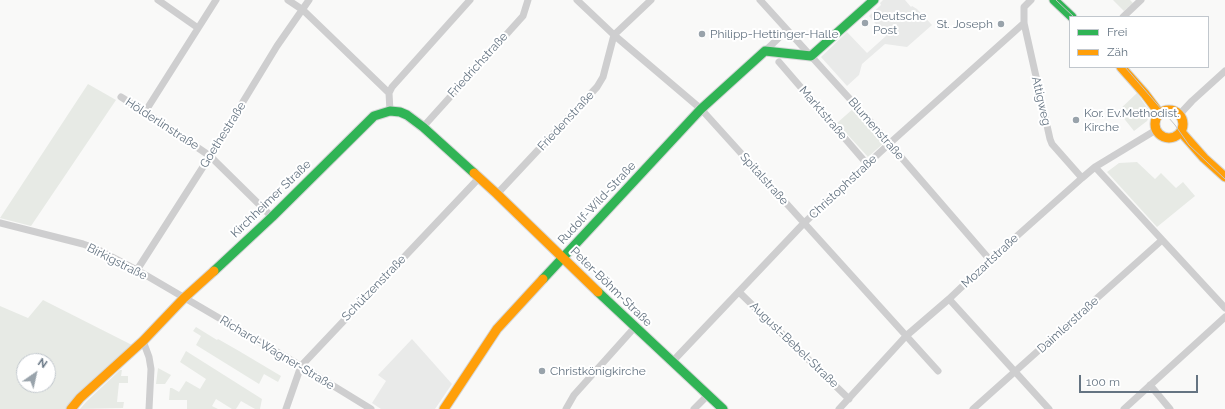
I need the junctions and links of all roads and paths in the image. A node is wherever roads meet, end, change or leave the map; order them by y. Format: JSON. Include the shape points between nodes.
{"nodes":[{"id":1,"x":158,"y":0,"type":"edge"},
{"id":2,"x":216,"y":0,"type":"edge"},
{"id":3,"x":288,"y":0,"type":"edge"},
{"id":4,"x":309,"y":0,"type":"edge"},
{"id":5,"x":470,"y":0,"type":"edge"},
{"id":6,"x":528,"y":0,"type":"edge"},
{"id":7,"x":577,"y":0,"type":"edge"},
{"id":8,"x":651,"y":0,"type":"edge"},
{"id":9,"x":760,"y":0,"type":"edge"},
{"id":10,"x":873,"y":0,"type":"edge"},
{"id":11,"x":1031,"y":0,"type":"edge"},
{"id":12,"x":1054,"y":0,"type":"edge"},
{"id":13,"x":1141,"y":0,"type":"edge"},
{"id":14,"x":303,"y":10,"type":"junction"},
{"id":15,"x":1071,"y":16,"type":"edge"},
{"id":16,"x":1124,"y":16,"type":"edge"},
{"id":17,"x":1024,"y":23,"type":"junction"},
{"id":18,"x":198,"y":28,"type":"junction"},
{"id":19,"x":787,"y":30,"type":"junction"},
{"id":20,"x":614,"y":35,"type":"junction"},
{"id":21,"x":765,"y":51,"type":"junction"},
{"id":22,"x":811,"y":56,"type":"junction"},
{"id":23,"x":779,"y":62,"type":"dead end"},
{"id":24,"x":1122,"y":68,"type":"edge"},
{"id":25,"x":1225,"y":71,"type":"edge"},
{"id":26,"x":390,"y":93,"type":"junction"},
{"id":27,"x":121,"y":98,"type":"dead end"},
{"id":28,"x":701,"y":109,"type":"junction"},
{"id":29,"x":390,"y":111,"type":"junction"},
{"id":30,"x":144,"y":112,"type":"junction"},
{"id":31,"x":1160,"y":114,"type":"junction"},
{"id":32,"x":1179,"y":115,"type":"junction"},
{"id":33,"x":423,"y":127,"type":"junction"},
{"id":34,"x":1156,"y":130,"type":"junction"},
{"id":35,"x":1181,"y":132,"type":"junction"},
{"id":36,"x":890,"y":143,"type":"junction"},
{"id":37,"x":210,"y":156,"type":"junction"},
{"id":38,"x":867,"y":164,"type":"junction"},
{"id":39,"x":1096,"y":167,"type":"junction"},
{"id":40,"x":1225,"y":177,"type":"edge"},
{"id":41,"x":479,"y":178,"type":"junction"},
{"id":42,"x":1082,"y":178,"type":"junction"},
{"id":43,"x":497,"y":194,"type":"junction"},
{"id":44,"x":272,"y":216,"type":"junction"},
{"id":45,"x":0,"y":223,"type":"edge"},
{"id":46,"x":804,"y":223,"type":"junction"},
{"id":47,"x":1162,"y":240,"type":"junction"},
{"id":48,"x":563,"y":258,"type":"junction"},
{"id":49,"x":990,"y":260,"type":"junction"},
{"id":50,"x":136,"y":270,"type":"junction"},
{"id":51,"x":739,"y":292,"type":"junction"},
{"id":52,"x":184,"y":298,"type":"junction"},
{"id":53,"x":949,"y":299,"type":"junction"},
{"id":54,"x":1225,"y":308,"type":"edge"},
{"id":55,"x":1225,"y":317,"type":"edge"},
{"id":56,"x":635,"y":327,"type":"junction"},
{"id":57,"x":906,"y":336,"type":"junction"},
{"id":58,"x":143,"y":341,"type":"junction"},
{"id":59,"x":673,"y":362,"type":"junction"},
{"id":60,"x":301,"y":366,"type":"junction"},
{"id":61,"x":938,"y":371,"type":"dead end"},
{"id":62,"x":1015,"y":372,"type":"junction"},
{"id":63,"x":1150,"y":385,"type":"junction"},
{"id":64,"x":708,"y":395,"type":"junction"},
{"id":65,"x":849,"y":399,"type":"junction"},
{"id":66,"x":71,"y":409,"type":"edge"},
{"id":67,"x":149,"y":409,"type":"edge"},
{"id":68,"x":286,"y":409,"type":"edge"},
{"id":69,"x":371,"y":409,"type":"edge"},
{"id":70,"x":444,"y":409,"type":"edge"},
{"id":71,"x":566,"y":409,"type":"edge"},
{"id":72,"x":694,"y":409,"type":"edge"},
{"id":73,"x":723,"y":409,"type":"edge"},
{"id":74,"x":839,"y":409,"type":"edge"},
{"id":75,"x":973,"y":409,"type":"edge"},
{"id":76,"x":1049,"y":409,"type":"edge"},
{"id":77,"x":1124,"y":409,"type":"edge"},
{"id":78,"x":1170,"y":409,"type":"edge"}],
"edges":[{"from":1,"to":18,"type":"street"},
{"from":2,"to":18,"type":"street"},
{"from":3,"to":14,"type":"street"},
{"from":4,"to":14,"type":"street","name":"Goethestraße"},
{"from":5,"to":26,"type":"street","via":[[392,87]]},
{"from":6,"to":33,"type":"street","name":"Friedrichstraße","via":[[523,16]]},
{"from":7,"to":20,"type":"street","name":"Spitalstraße"},
{"from":8,"to":20,"type":"street"},
{"from":9,"to":19,"type":"street","name":"Blumenstraße"},
{"from":10,"to":22,"type":"street"},
{"from":11,"to":17,"type":"street","name":"Attigweg","via":[[1024,7]]},
{"from":12,"to":15,"type":"street"},
{"from":13,"to":16,"type":"street"},
{"from":14,"to":26,"type":"street"},
{"from":14,"to":37,"type":"street","name":"Goethestraße","via":[[277,46]]},
{"from":17,"to":36,"type":"street","name":"Christophstraße"},
{"from":17,"to":42,"type":"street","name":"Attigweg","via":[[1050,139]]},
{"from":18,"to":30,"type":"street"},
{"from":19,"to":21,"type":"street","name":"Rudolf-Wild-Straße"},
{"from":19,"to":22,"type":"street","name":"Blumenstraße"},
{"from":20,"to":28,"type":"street","name":"Spitalstraße"},
{"from":20,"to":43,"type":"street","name":"Friedenstraße","via":[[603,77],[597,87]]},
{"from":21,"to":22,"type":"street"},
{"from":21,"to":28,"type":"street","name":"Rudolf-Wild-Straße"},
{"from":22,"to":36,"type":"street","name":"Blumenstraße"},
{"from":23,"to":38,"type":"street","name":"Marktstraße"},
{"from":24,"to":31,"type":"street"},
{"from":25,"to":32,"type":"street"},
{"from":26,"to":29,"type":"street"},
{"from":27,"to":30,"type":"street","name":"Hölderlinstraße"},
{"from":28,"to":46,"type":"street","name":"Spitalstraße"},
{"from":28,"to":48,"type":"street","name":"Rudolf-Wild-Straße"},
{"from":29,"to":33,"type":"street","name":"Peter-Böhm-Straße","via":[[407,115]]},
{"from":29,"to":44,"type":"street","name":"Kirchheimer Straße","via":[[374,116]]},
{"from":30,"to":37,"type":"street","name":"Hölderlinstraße"},
{"from":31,"to":32,"type":"street","via":[[1170,110]]},
{"from":31,"to":34,"type":"street","via":[[1155,121]]},
{"from":32,"to":35,"type":"street","via":[[1183,125]]},
{"from":33,"to":41,"type":"street","name":"Peter-Böhm-Straße"},
{"from":34,"to":35,"type":"street","via":[[1161,136],[1168,138],[1175,137]]},
{"from":34,"to":39,"type":"street","name":"Mozartstraße"},
{"from":35,"to":40,"type":"street"},
{"from":36,"to":38,"type":"street","name":"Christophstraße"},
{"from":36,"to":49,"type":"street","name":"Blumenstraße"},
{"from":37,"to":44,"type":"street","name":"Hölderlinstraße"},
{"from":37,"to":50,"type":"street","name":"Goethestraße"},
{"from":38,"to":46,"type":"street","name":"Christophstraße"},
{"from":39,"to":42,"type":"street","name":"Mozartstraße"},
{"from":39,"to":47,"type":"street"},
{"from":41,"to":43,"type":"street","name":"Peter-Böhm-Straße"},
{"from":41,"to":60,"type":"street","name":"Schützenstraße"},
{"from":42,"to":49,"type":"street","name":"Mozartstraße"},
{"from":43,"to":48,"type":"street","name":"Peter-Böhm-Straße"},
{"from":44,"to":52,"type":"street","name":"Kirchheimer Straße"},
{"from":45,"to":50,"type":"street","name":"Birkigstraße","via":[[83,244]]},
{"from":46,"to":51,"type":"street","name":"Christophstraße"},
{"from":46,"to":57,"type":"street","name":"Spitalstraße"},
{"from":47,"to":54,"type":"street"},
{"from":47,"to":62,"type":"street","name":"Daimlerstraße"},
{"from":48,"to":56,"type":"street","name":"Peter-Böhm-Straße"},
{"from":48,"to":70,"type":"street","name":"Rudolf-Wild-Straße","via":[[497,329]]},
{"from":49,"to":53,"type":"street","name":"Mozartstraße"},
{"from":50,"to":52,"type":"street","name":"Birkigstraße"},
{"from":51,"to":59,"type":"street","name":"Christophstraße"},
{"from":51,"to":65,"type":"street","name":"August-Bebel-Straße"},
{"from":52,"to":58,"type":"street","name":"Kirchheimer Straße"},
{"from":52,"to":60,"type":"street","name":"Richard-Wagner-Straße"},
{"from":53,"to":57,"type":"street","name":"Mozartstraße"},
{"from":53,"to":62,"type":"street"},
{"from":55,"to":63,"type":"street"},
{"from":56,"to":59,"type":"street","name":"Peter-Böhm-Straße"},
{"from":56,"to":71,"type":"street","via":[[574,395]]},
{"from":57,"to":61,"type":"street","name":"Spitalstraße"},
{"from":57,"to":65,"type":"street","name":"Mozartstraße"},
{"from":58,"to":66,"type":"street","name":"Kirchheimer Straße"},
{"from":58,"to":67,"type":"street","via":[[151,368]]},
{"from":59,"to":64,"type":"street","name":"Peter-Böhm-Straße"},
{"from":60,"to":68,"type":"street","name":"Schützenstraße"},
{"from":60,"to":69,"type":"street","name":"Richard-Wagner-Straße"},
{"from":62,"to":75,"type":"street","name":"Daimlerstraße"},
{"from":62,"to":76,"type":"street"},
{"from":63,"to":77,"type":"street"},
{"from":63,"to":78,"type":"street"},
{"from":64,"to":72,"type":"street"},
{"from":64,"to":73,"type":"street","name":"Peter-Böhm-Straße"},
{"from":65,"to":74,"type":"street","name":"Mozartstraße"}]}
